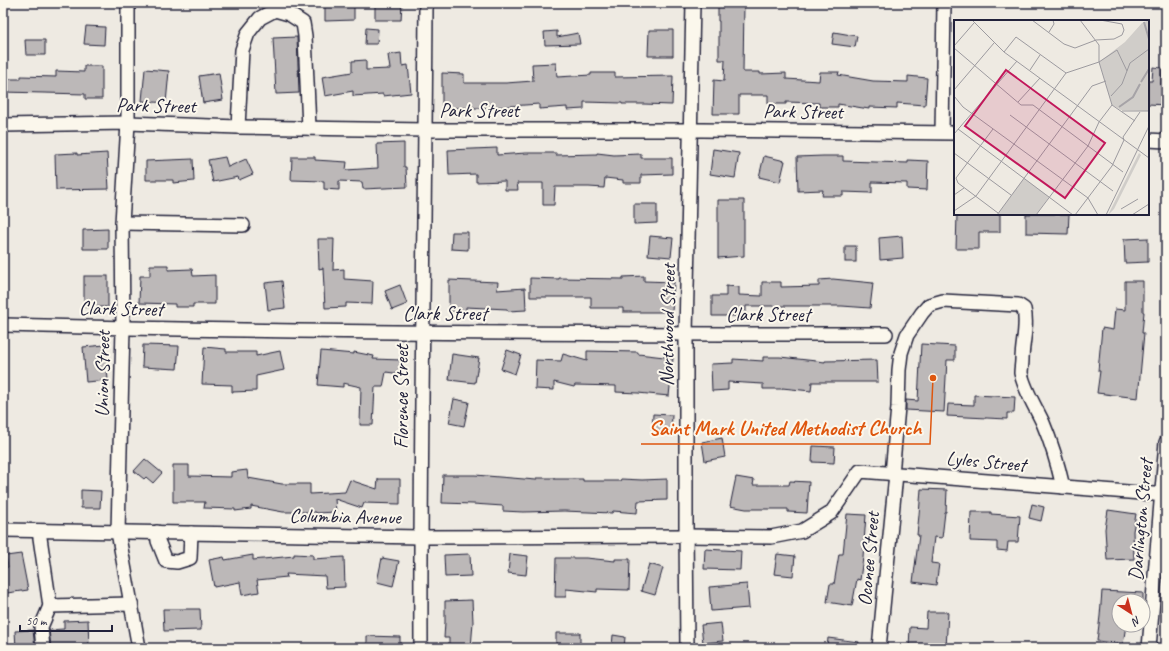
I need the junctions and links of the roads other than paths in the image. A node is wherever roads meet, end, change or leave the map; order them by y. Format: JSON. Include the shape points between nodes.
{"nodes":[{"id":1,"x":128,"y":3,"type":"edge"},
{"id":2,"x":426,"y":3,"type":"edge"},
{"id":3,"x":693,"y":3,"type":"edge"},
{"id":4,"x":944,"y":3,"type":"edge"},
{"id":5,"x":128,"y":123,"type":"junction"},
{"id":6,"x":3,"y":125,"type":"edge"},
{"id":7,"x":238,"y":127,"type":"junction"},
{"id":8,"x":309,"y":128,"type":"junction"},
{"id":9,"x":425,"y":130,"type":"junction"},
{"id":10,"x":690,"y":130,"type":"junction"},
{"id":11,"x":949,"y":133,"type":"edge"},
{"id":12,"x":1149,"y":140,"type":"edge"},
{"id":13,"x":1166,"y":141,"type":"edge"},
{"id":14,"x":122,"y":223,"type":"junction"},
{"id":15,"x":243,"y":225,"type":"dead end"},
{"id":16,"x":3,"y":326,"type":"edge"},
{"id":17,"x":123,"y":328,"type":"junction"},
{"id":18,"x":422,"y":332,"type":"junction"},
{"id":19,"x":686,"y":334,"type":"junction"},
{"id":20,"x":886,"y":334,"type":"dead end"},
{"id":21,"x":1166,"y":442,"type":"edge"},
{"id":22,"x":894,"y":474,"type":"junction"},
{"id":23,"x":1063,"y":487,"type":"junction"},
{"id":24,"x":1164,"y":495,"type":"edge"},
{"id":25,"x":3,"y":530,"type":"edge"},
{"id":26,"x":39,"y":531,"type":"junction"},
{"id":27,"x":118,"y":532,"type":"junction"},
{"id":28,"x":157,"y":532,"type":"junction"},
{"id":29,"x":191,"y":533,"type":"junction"},
{"id":30,"x":686,"y":536,"type":"junction"},
{"id":31,"x":421,"y":537,"type":"junction"},
{"id":32,"x":131,"y":604,"type":"junction"},
{"id":33,"x":50,"y":606,"type":"junction"},
{"id":34,"x":43,"y":648,"type":"edge"},
{"id":35,"x":139,"y":648,"type":"edge"},
{"id":36,"x":421,"y":648,"type":"edge"},
{"id":37,"x":687,"y":648,"type":"edge"},
{"id":38,"x":880,"y":648,"type":"edge"},
{"id":39,"x":1149,"y":648,"type":"edge"}],
"edges":[{"from":1,"to":5,"type":"street","name":"Union Street"},
{"from":2,"to":9,"type":"street","name":"Florence Street"},
{"from":3,"to":10,"type":"street","name":"Northwood Street"},
{"from":4,"to":11,"type":"street"},
{"from":5,"to":6,"type":"street","name":"Park Street"},
{"from":5,"to":7,"type":"street","name":"Park Street"},
{"from":5,"to":14,"type":"street","name":"Union Street"},
{"from":7,"to":8,"type":"street","name":"Park Street"},
{"from":7,"to":8,"type":"street","via":[[242,50],[248,33],[260,18],[275,10],[303,22]]},
{"from":8,"to":9,"type":"street","name":"Park Street"},
{"from":9,"to":10,"type":"street","name":"Park Street"},
{"from":9,"to":18,"type":"street","name":"Florence Street"},
{"from":10,"to":11,"type":"street","name":"Park Street"},
{"from":10,"to":19,"type":"street","name":"Northwood Street"},
{"from":12,"to":13,"type":"street"},
{"from":14,"to":15,"type":"street"},
{"from":14,"to":17,"type":"street","name":"Union Street"},
{"from":16,"to":17,"type":"street","name":"Clark Street"},
{"from":17,"to":18,"type":"street","name":"Clark Street"},
{"from":17,"to":27,"type":"street","name":"Union Street"},
{"from":18,"to":19,"type":"street","name":"Clark Street"},
{"from":18,"to":31,"type":"street","name":"Florence Street"},
{"from":19,"to":20,"type":"street","name":"Clark Street"},
{"from":19,"to":30,"type":"street","name":"Northwood Street"},
{"from":21,"to":24,"type":"street","name":"Darlington Street"},
{"from":22,"to":23,"type":"street","name":"Lyles Street"},
{"from":22,"to":23,"type":"street","name":"Oconee Street","via":[[901,353],[907,335],[929,305],[944,301],[1018,305],[1024,309],[1026,316],[1021,372],[1057,460]]},
{"from":22,"to":30,"type":"street","name":"Lyles Street","via":[[860,471],[831,513],[802,531],[771,537]]},
{"from":22,"to":38,"type":"street","name":"Oconee Street"},
{"from":23,"to":24,"type":"street","name":"Lyles Street"},
{"from":24,"to":39,"type":"street","name":"Darlington Street"},
{"from":25,"to":26,"type":"street","name":"Columbia Avenue"},
{"from":26,"to":27,"type":"street","name":"Columbia Avenue"},
{"from":26,"to":33,"type":"street"},
{"from":27,"to":28,"type":"street","name":"Columbia Avenue"},
{"from":27,"to":32,"type":"street","name":"Union Street"},
{"from":28,"to":29,"type":"street","name":"Columbia Avenue"},
{"from":28,"to":29,"type":"street","via":[[166,561],[177,562],[190,558]]},
{"from":29,"to":31,"type":"street","name":"Columbia Avenue"},
{"from":30,"to":31,"type":"street","name":"Columbia Avenue"},
{"from":30,"to":37,"type":"street","name":"Northwood Street"},
{"from":31,"to":36,"type":"street","name":"Florence Street"},
{"from":32,"to":33,"type":"street"},
{"from":32,"to":35,"type":"street","name":"Union Street"},
{"from":33,"to":34,"type":"street","via":[[41,627]]}]}
